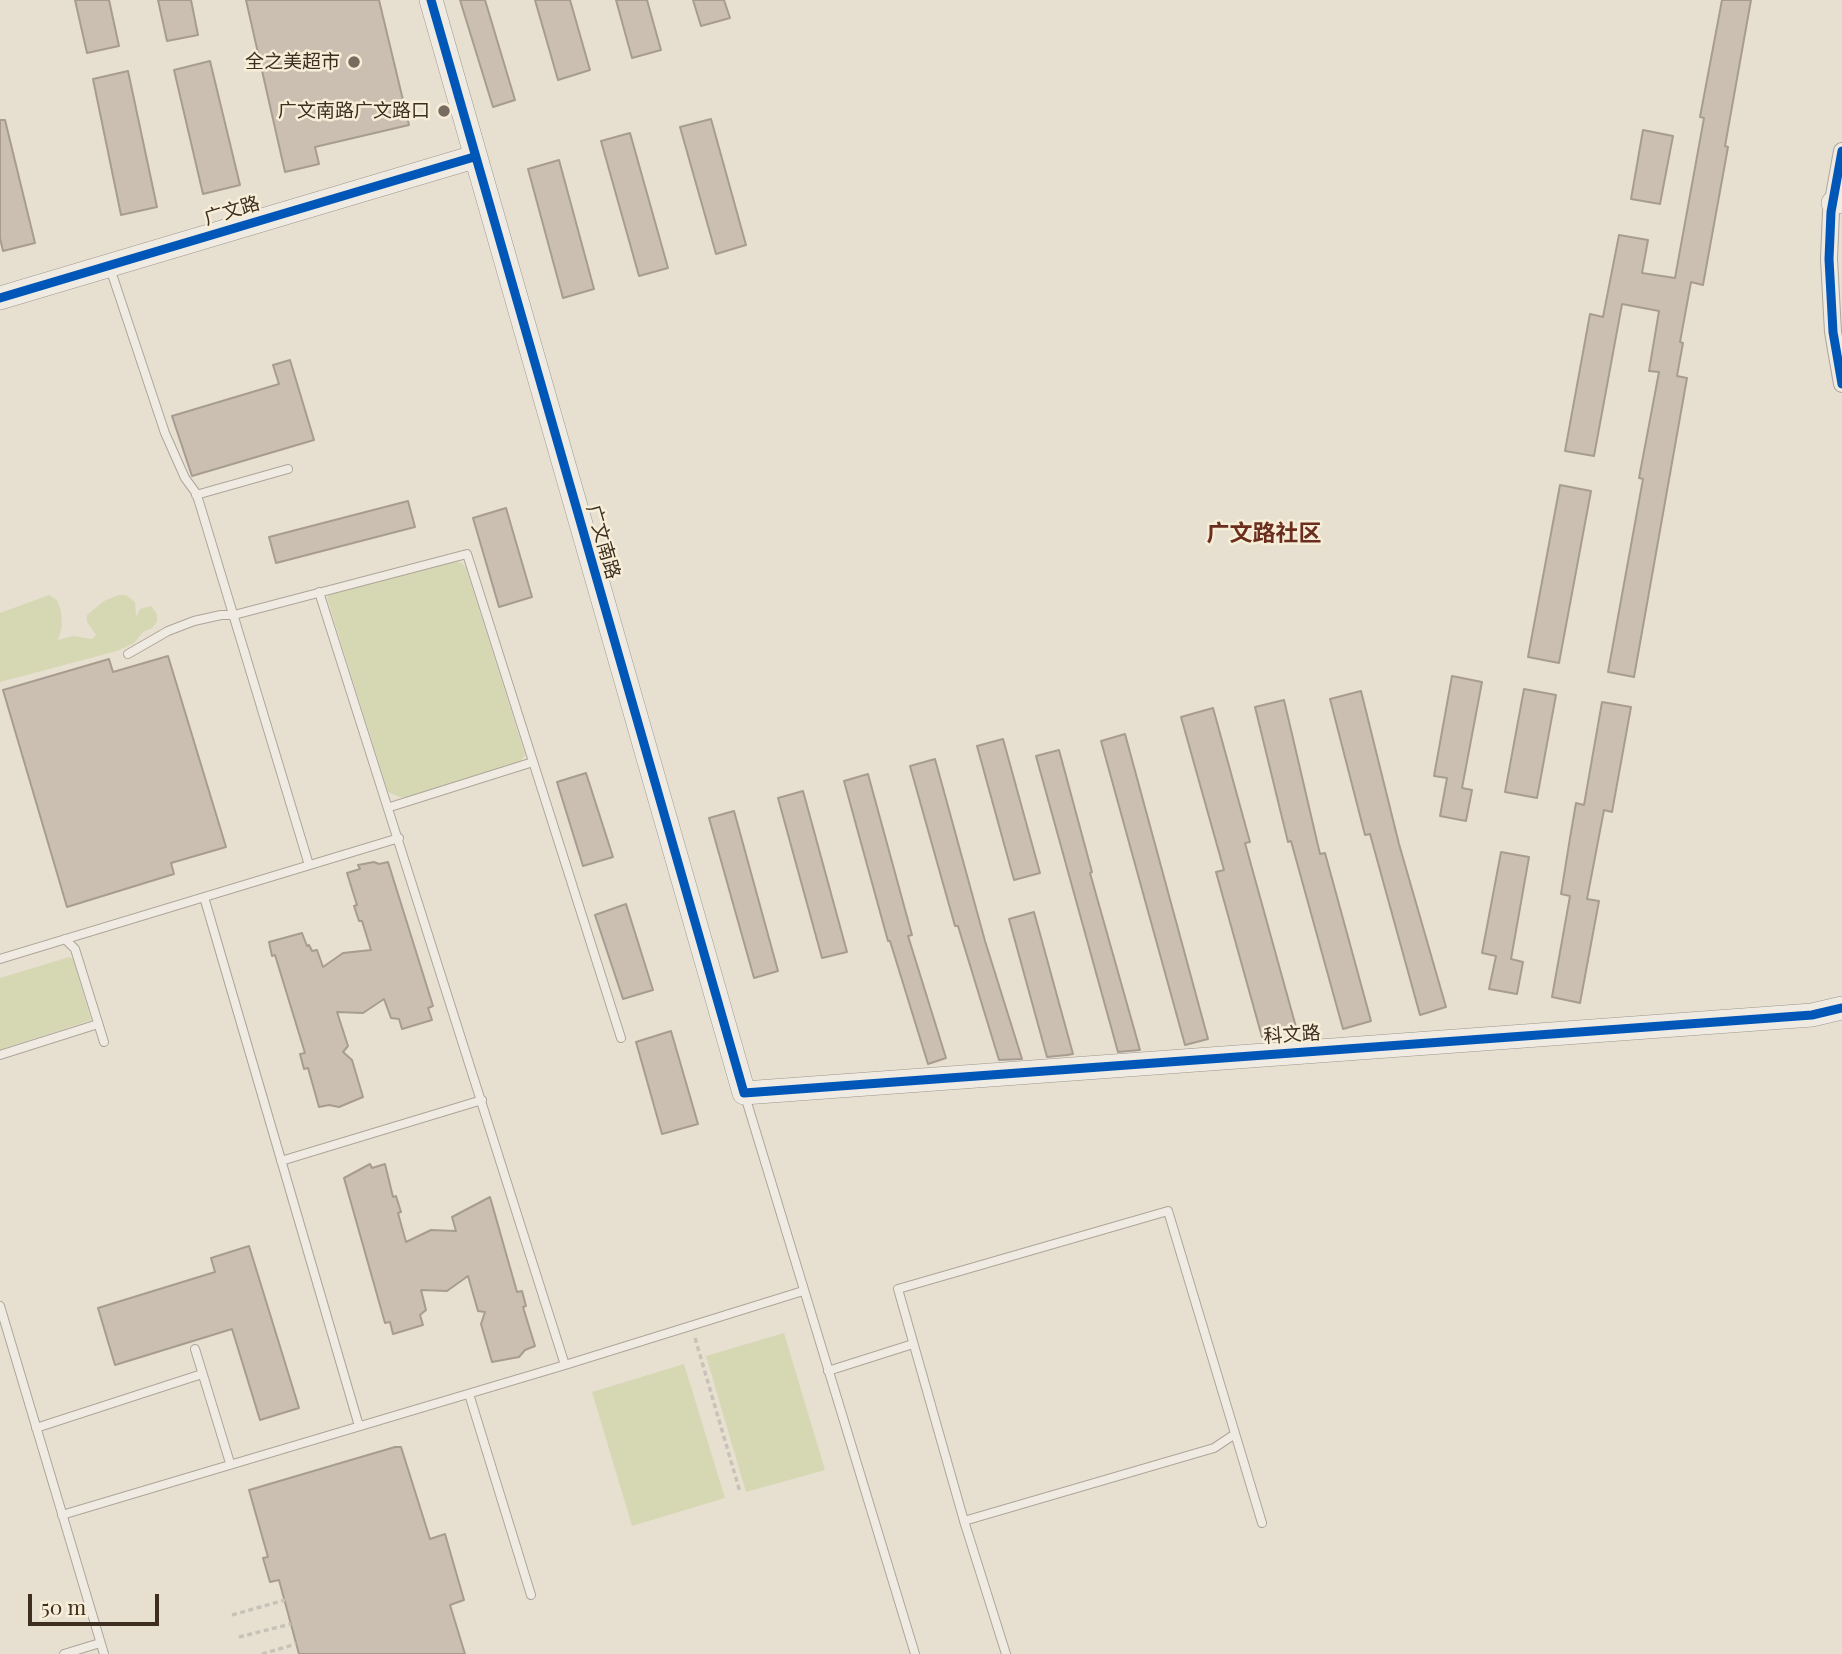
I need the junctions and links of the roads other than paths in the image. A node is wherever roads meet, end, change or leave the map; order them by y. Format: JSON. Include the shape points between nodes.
{"nodes":[{"id":1,"x":414,"y":0,"type":"edge"},
{"id":2,"x":430,"y":0,"type":"edge"},
{"id":3,"x":1842,"y":151,"type":"edge"},
{"id":4,"x":474,"y":157,"type":"junction"},
{"id":5,"x":1837,"y":202,"type":"edge"},
{"id":6,"x":109,"y":266,"type":"junction"},
{"id":7,"x":0,"y":298,"type":"edge"},
{"id":8,"x":1842,"y":384,"type":"edge"},
{"id":9,"x":288,"y":469,"type":"dead end"},
{"id":10,"x":197,"y":495,"type":"junction"},
{"id":11,"x":320,"y":592,"type":"junction"},
{"id":12,"x":234,"y":615,"type":"junction"},
{"id":13,"x":128,"y":654,"type":"dead end"},
{"id":14,"x":533,"y":762,"type":"junction"},
{"id":15,"x":390,"y":807,"type":"junction"},
{"id":16,"x":399,"y":838,"type":"junction"},
{"id":17,"x":309,"y":865,"type":"junction"},
{"id":18,"x":204,"y":897,"type":"junction"},
{"id":19,"x":65,"y":939,"type":"junction"},
{"id":20,"x":0,"y":959,"type":"edge"},
{"id":21,"x":1842,"y":1008,"type":"edge"},
{"id":22,"x":98,"y":1024,"type":"junction"},
{"id":23,"x":621,"y":1038,"type":"dead end"},
{"id":24,"x":104,"y":1042,"type":"dead end"},
{"id":25,"x":0,"y":1055,"type":"edge"},
{"id":26,"x":744,"y":1093,"type":"junction"},
{"id":27,"x":482,"y":1100,"type":"junction"},
{"id":28,"x":281,"y":1161,"type":"junction"},
{"id":29,"x":803,"y":1291,"type":"junction"},
{"id":30,"x":0,"y":1306,"type":"edge"},
{"id":31,"x":913,"y":1344,"type":"junction"},
{"id":32,"x":195,"y":1349,"type":"dead end"},
{"id":33,"x":565,"y":1366,"type":"junction"},
{"id":34,"x":828,"y":1371,"type":"junction"},
{"id":35,"x":202,"y":1374,"type":"junction"},
{"id":36,"x":469,"y":1394,"type":"junction"},
{"id":37,"x":359,"y":1426,"type":"junction"},
{"id":38,"x":36,"y":1428,"type":"junction"},
{"id":39,"x":1236,"y":1434,"type":"junction"},
{"id":40,"x":230,"y":1463,"type":"junction"},
{"id":41,"x":62,"y":1515,"type":"junction"},
{"id":42,"x":964,"y":1521,"type":"junction"},
{"id":43,"x":1262,"y":1523,"type":"dead end"},
{"id":44,"x":531,"y":1595,"type":"dead end"},
{"id":45,"x":100,"y":1643,"type":"junction"},
{"id":46,"x":64,"y":1654,"type":"edge"},
{"id":47,"x":104,"y":1654,"type":"edge"},
{"id":48,"x":915,"y":1654,"type":"edge"},
{"id":49,"x":1006,"y":1654,"type":"edge"}],
"edges":[{"from":1,"to":4,"type":"street","name":"广文南路","via":[[453,131]]},
{"from":2,"to":4,"type":"street","name":"广文南路"},
{"from":3,"to":5,"type":"street"},
{"from":4,"to":6,"type":"street","name":"广文路"},
{"from":4,"to":26,"type":"street","name":"广文南路"},
{"from":5,"to":8,"type":"street","via":[[1829,259],[1833,332]]},
{"from":6,"to":7,"type":"street","name":"广文路"},
{"from":6,"to":10,"type":"lane","via":[[165,433]]},
{"from":9,"to":10,"type":"lane"},
{"from":10,"to":12,"type":"lane"},
{"from":11,"to":12,"type":"lane"},
{"from":11,"to":14,"type":"lane","via":[[467,554]]},
{"from":11,"to":15,"type":"lane"},
{"from":12,"to":13,"type":"lane","via":[[194,621]]},
{"from":12,"to":17,"type":"lane"},
{"from":14,"to":15,"type":"lane"},
{"from":14,"to":23,"type":"lane"},
{"from":15,"to":16,"type":"lane"},
{"from":16,"to":17,"type":"lane"},
{"from":16,"to":27,"type":"lane"},
{"from":17,"to":18,"type":"lane"},
{"from":18,"to":19,"type":"lane"},
{"from":18,"to":28,"type":"lane"},
{"from":19,"to":20,"type":"lane"},
{"from":19,"to":22,"type":"lane","via":[[75,949]]},
{"from":21,"to":26,"type":"street","name":"科文路","via":[[1812,1015]]},
{"from":22,"to":24,"type":"lane"},
{"from":22,"to":25,"type":"lane"},
{"from":26,"to":29,"type":"lane"},
{"from":27,"to":28,"type":"lane"},
{"from":27,"to":33,"type":"lane"},
{"from":28,"to":37,"type":"lane"},
{"from":29,"to":33,"type":"lane"},
{"from":29,"to":34,"type":"lane"},
{"from":30,"to":38,"type":"lane"},
{"from":31,"to":34,"type":"lane"},
{"from":31,"to":39,"type":"lane","via":[[898,1289],[1168,1211]]},
{"from":31,"to":42,"type":"lane"},
{"from":32,"to":35,"type":"lane"},
{"from":33,"to":36,"type":"lane"},
{"from":34,"to":48,"type":"lane"},
{"from":35,"to":38,"type":"lane"},
{"from":35,"to":40,"type":"lane"},
{"from":36,"to":37,"type":"lane"},
{"from":36,"to":44,"type":"lane"},
{"from":37,"to":40,"type":"lane"},
{"from":38,"to":41,"type":"lane"},
{"from":39,"to":42,"type":"lane","via":[[1214,1448]]},
{"from":39,"to":43,"type":"lane"},
{"from":40,"to":41,"type":"lane"},
{"from":41,"to":45,"type":"lane"},
{"from":42,"to":49,"type":"lane"},
{"from":45,"to":46,"type":"lane"},
{"from":45,"to":47,"type":"lane"}]}
